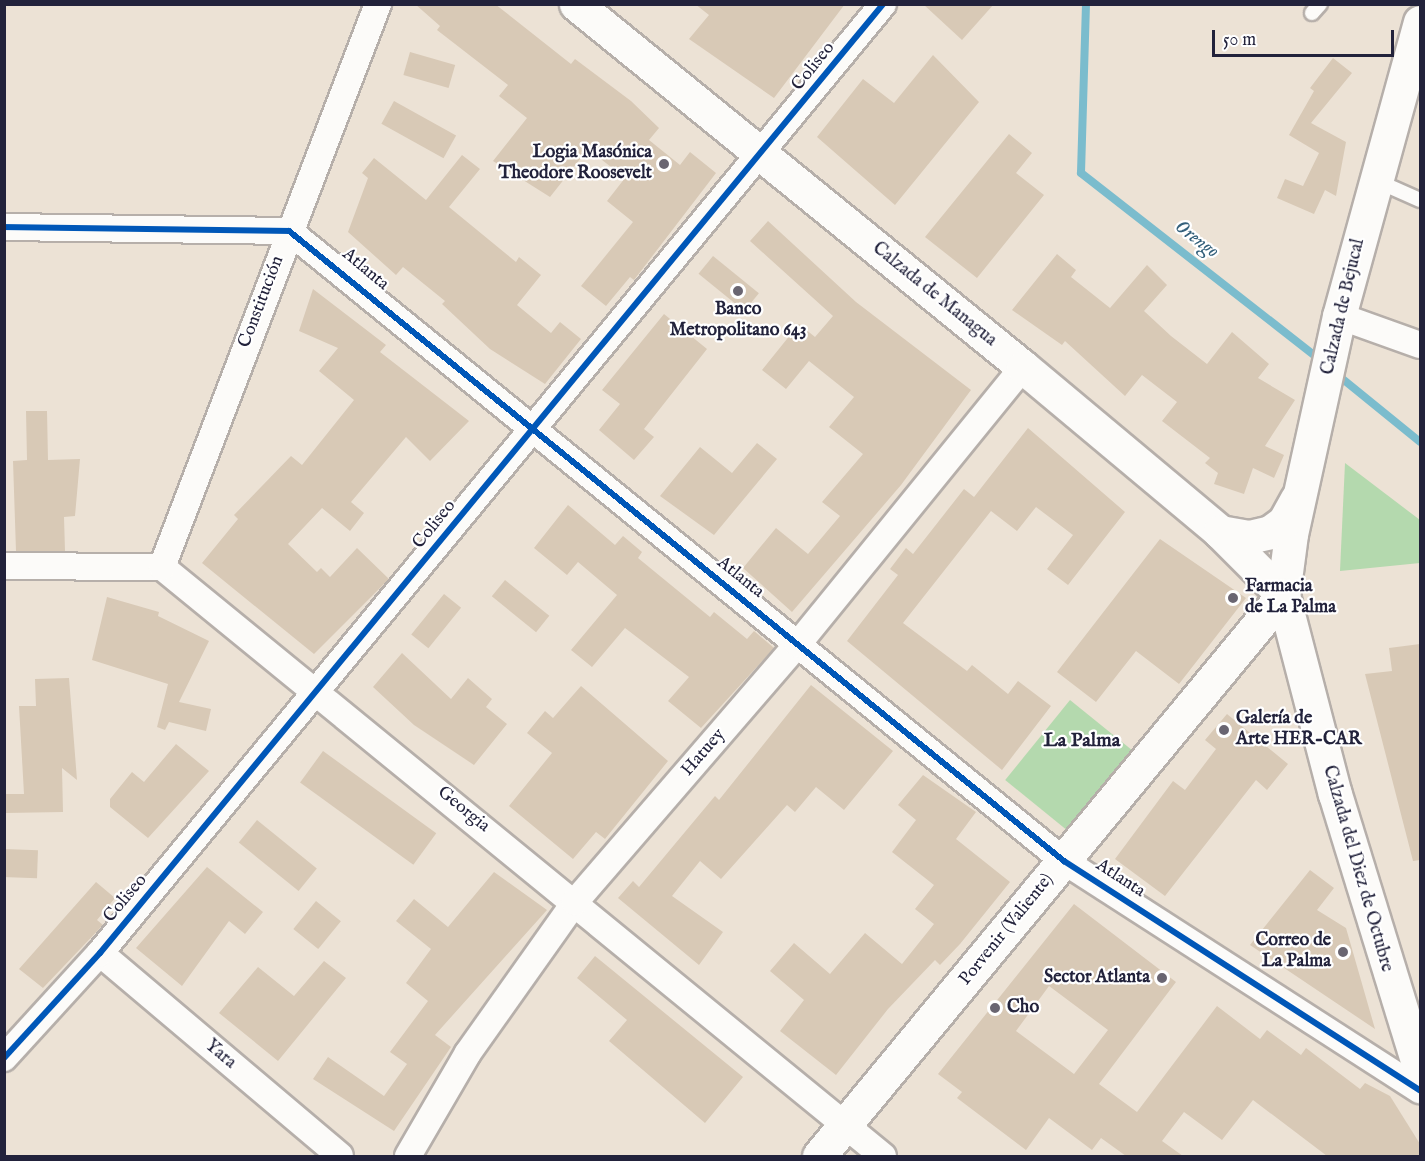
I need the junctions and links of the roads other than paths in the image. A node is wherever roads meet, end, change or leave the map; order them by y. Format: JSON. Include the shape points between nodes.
{"nodes":[{"id":1,"x":378,"y":4,"type":"edge"},
{"id":2,"x":576,"y":4,"type":"edge"},
{"id":3,"x":883,"y":4,"type":"edge"},
{"id":4,"x":1420,"y":22,"type":"edge"},
{"id":5,"x":762,"y":156,"type":"junction"},
{"id":6,"x":1375,"y":180,"type":"junction"},
{"id":7,"x":1420,"y":200,"type":"edge"},
{"id":8,"x":4,"y":227,"type":"edge"},
{"id":9,"x":289,"y":231,"type":"junction"},
{"id":10,"x":1337,"y":327,"type":"junction"},
{"id":11,"x":1420,"y":345,"type":"edge"},
{"id":12,"x":1023,"y":367,"type":"junction"},
{"id":13,"x":532,"y":431,"type":"junction"},
{"id":14,"x":1299,"y":495,"type":"junction"},
{"id":15,"x":1220,"y":532,"type":"junction"},
{"id":16,"x":4,"y":566,"type":"edge"},
{"id":17,"x":162,"y":567,"type":"junction"},
{"id":18,"x":1283,"y":595,"type":"junction"},
{"id":19,"x":798,"y":644,"type":"junction"},
{"id":20,"x":317,"y":692,"type":"junction"},
{"id":21,"x":1064,"y":861,"type":"junction"},
{"id":22,"x":575,"y":902,"type":"junction"},
{"id":23,"x":100,"y":953,"type":"junction"},
{"id":24,"x":4,"y":1058,"type":"edge"},
{"id":25,"x":1420,"y":1070,"type":"edge"},
{"id":26,"x":1420,"y":1090,"type":"edge"},
{"id":27,"x":844,"y":1124,"type":"junction"},
{"id":28,"x":340,"y":1156,"type":"edge"},
{"id":29,"x":408,"y":1156,"type":"edge"},
{"id":30,"x":819,"y":1156,"type":"edge"},
{"id":31,"x":883,"y":1156,"type":"edge"}],
"edges":[{"from":1,"to":9,"type":"street","name":"Constitución"},
{"from":2,"to":5,"type":"main road","name":"Calzada de Managua"},
{"from":3,"to":5,"type":"street","name":"Coliseo"},
{"from":4,"to":6,"type":"main road","name":"Calzada de Bejucal"},
{"from":5,"to":12,"type":"main road","name":"Calzada de Managua"},
{"from":5,"to":13,"type":"street","name":"Coliseo"},
{"from":6,"to":7,"type":"lane"},
{"from":6,"to":10,"type":"main road","name":"Calzada de Bejucal"},
{"from":8,"to":9,"type":"street"},
{"from":9,"to":13,"type":"street","name":"Atlanta"},
{"from":9,"to":17,"type":"street","name":"Constitución"},
{"from":10,"to":11,"type":"street"},
{"from":10,"to":14,"type":"main road","name":"Calzada de Bejucal"},
{"from":12,"to":15,"type":"main road","name":"Calzada de Managua"},
{"from":12,"to":19,"type":"street","name":"Hatuey"},
{"from":13,"to":19,"type":"street","name":"Atlanta"},
{"from":13,"to":20,"type":"street","name":"Coliseo"},
{"from":14,"to":15,"type":"main road","via":[[1284,522],[1270,532],[1249,537]]},
{"from":14,"to":18,"type":"main road","name":"Calzada de Bejucal"},
{"from":15,"to":18,"type":"main road","name":"Calzada de Managua"},
{"from":16,"to":17,"type":"street"},
{"from":17,"to":20,"type":"street","name":"Georgia"},
{"from":18,"to":21,"type":"main road","name":"Porvenir (Valiente)"},
{"from":18,"to":25,"type":"main road","name":"Calzada del Diez de Octubre","via":[[1338,805]]},
{"from":19,"to":21,"type":"street","name":"Atlanta"},
{"from":19,"to":22,"type":"street","name":"Hatuey"},
{"from":20,"to":22,"type":"street","name":"Georgia"},
{"from":20,"to":23,"type":"street","name":"Coliseo"},
{"from":21,"to":26,"type":"street","name":"Atlanta"},
{"from":21,"to":27,"type":"main road","name":"Porvenir (Valiente)"},
{"from":22,"to":27,"type":"street","name":"Georgia"},
{"from":22,"to":29,"type":"street","name":"Hatuey","via":[[474,1044]]},
{"from":23,"to":24,"type":"street","name":"Coliseo"},
{"from":23,"to":28,"type":"street","name":"Yara"},
{"from":27,"to":30,"type":"main road","name":"Porvenir (Valiente)"},
{"from":27,"to":31,"type":"street","name":"Georgia"}]}
